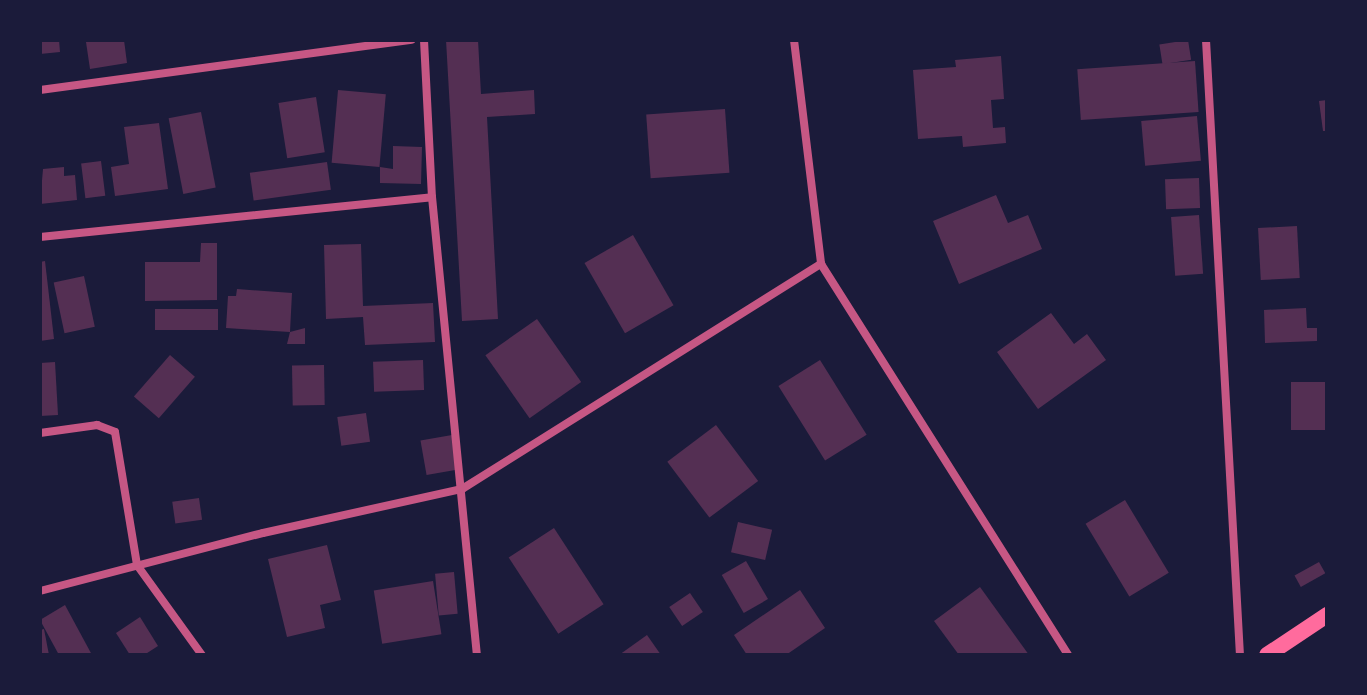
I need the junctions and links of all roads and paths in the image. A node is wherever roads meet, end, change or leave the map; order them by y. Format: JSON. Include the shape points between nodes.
{"nodes":[{"id":1,"x":412,"y":40,"type":"edge"},
{"id":2,"x":424,"y":40,"type":"edge"},
{"id":3,"x":794,"y":40,"type":"edge"},
{"id":4,"x":1206,"y":40,"type":"edge"},
{"id":5,"x":40,"y":90,"type":"edge"},
{"id":6,"x":432,"y":197,"type":"junction"},
{"id":7,"x":40,"y":237,"type":"edge"},
{"id":8,"x":821,"y":264,"type":"junction"},
{"id":9,"x":40,"y":433,"type":"edge"},
{"id":10,"x":462,"y":489,"type":"junction"},
{"id":11,"x":137,"y":565,"type":"junction"},
{"id":12,"x":40,"y":591,"type":"edge"},
{"id":13,"x":1327,"y":615,"type":"edge"},
{"id":14,"x":202,"y":655,"type":"edge"},
{"id":15,"x":477,"y":655,"type":"edge"},
{"id":16,"x":1068,"y":655,"type":"edge"},
{"id":17,"x":1240,"y":655,"type":"edge"},
{"id":18,"x":1267,"y":655,"type":"edge"}],
"edges":[{"from":1,"to":5,"type":"street"},
{"from":2,"to":6,"type":"street"},
{"from":3,"to":8,"type":"street"},
{"from":4,"to":17,"type":"street"},
{"from":6,"to":7,"type":"street"},
{"from":6,"to":10,"type":"street"},
{"from":8,"to":10,"type":"street"},
{"from":8,"to":16,"type":"street"},
{"from":9,"to":11,"type":"street","via":[[97,425],[118,438]]},
{"from":10,"to":11,"type":"street"},
{"from":10,"to":15,"type":"street"},
{"from":11,"to":12,"type":"street"},
{"from":11,"to":14,"type":"street"},
{"from":13,"to":18,"type":"main road"}]}
